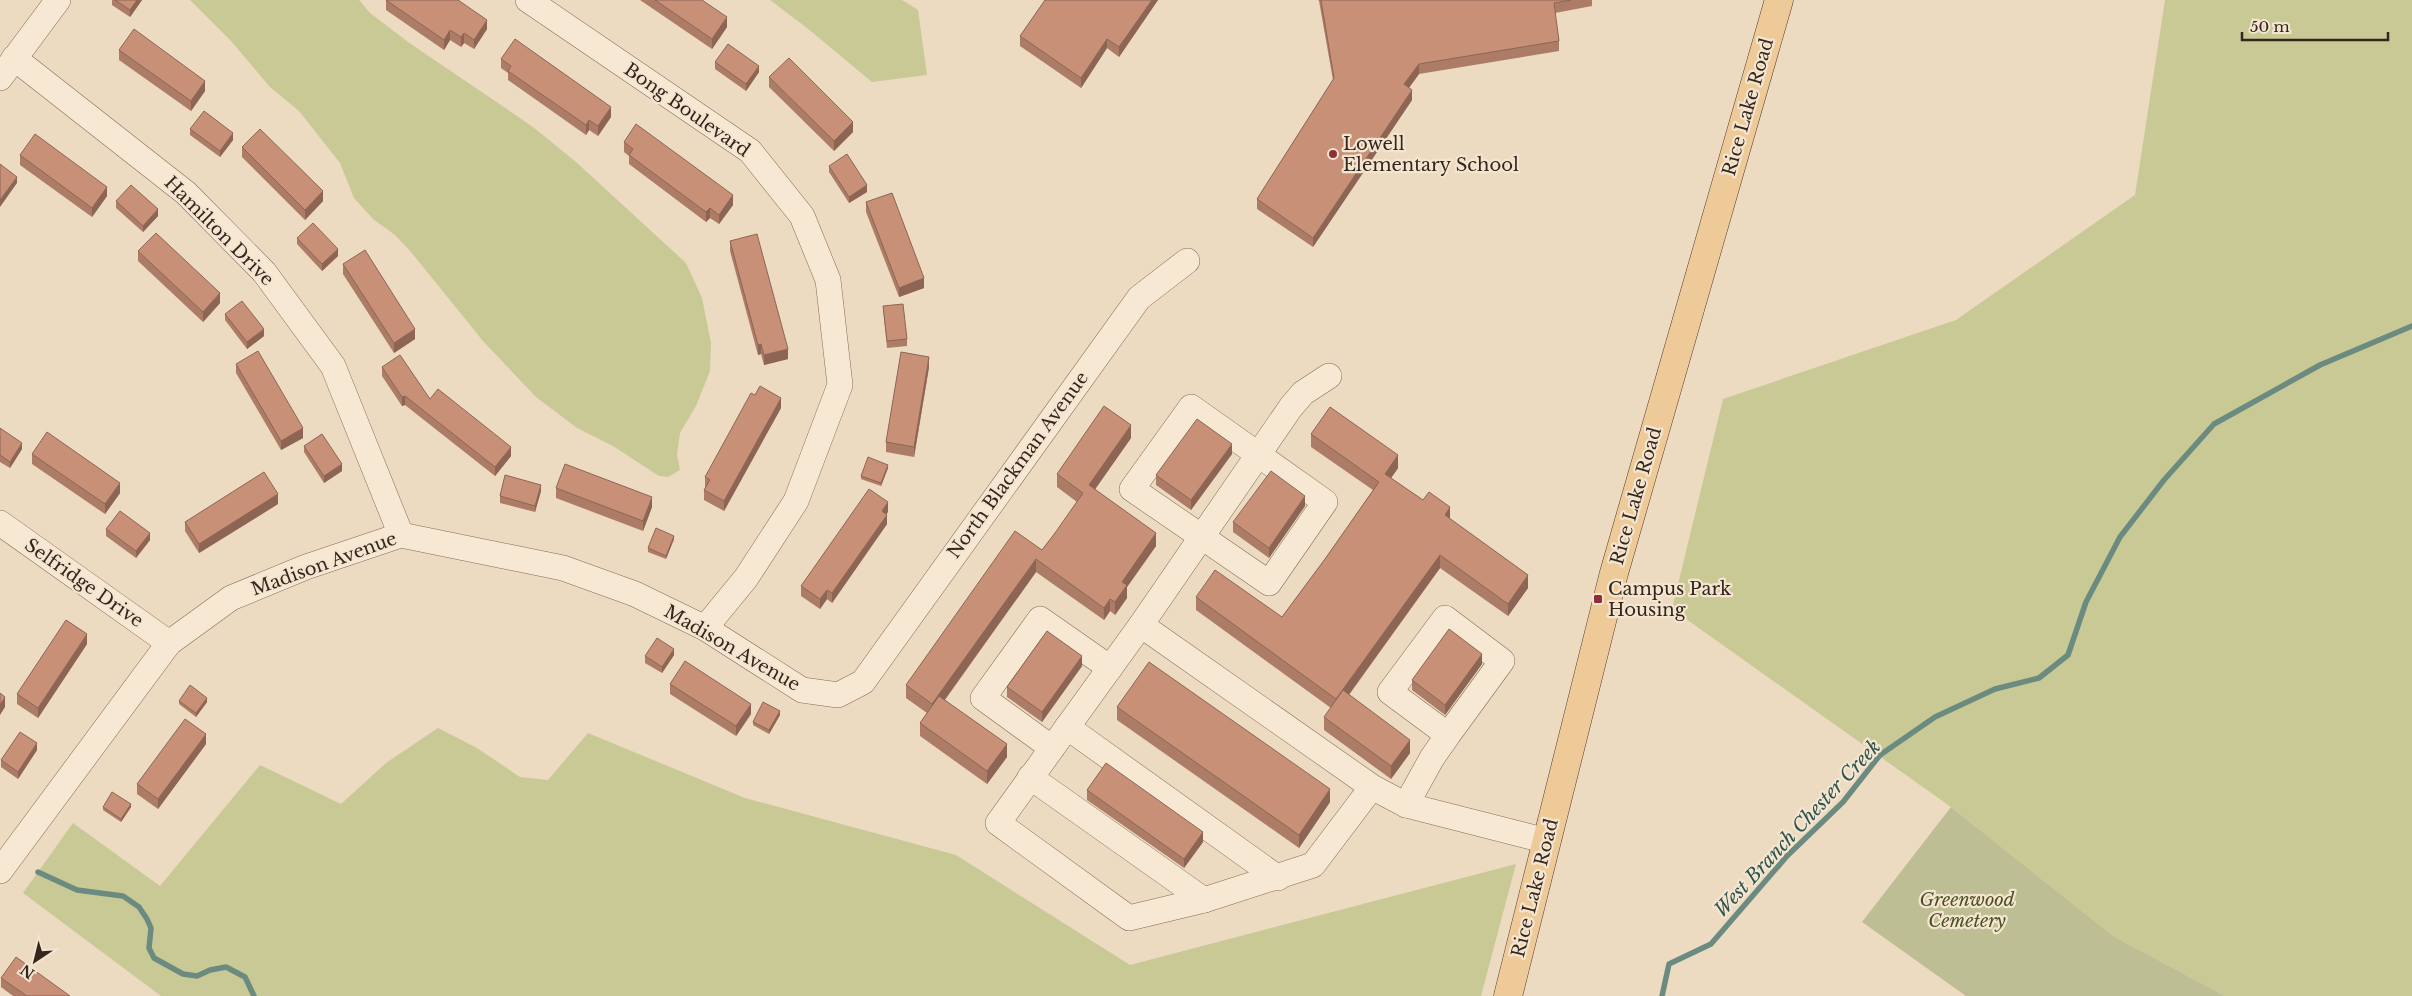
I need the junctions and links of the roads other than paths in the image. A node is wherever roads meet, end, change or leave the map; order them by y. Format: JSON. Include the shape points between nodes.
{"nodes":[{"id":1,"x":58,"y":0,"type":"edge"},
{"id":2,"x":528,"y":0,"type":"edge"},
{"id":3,"x":1779,"y":0,"type":"edge"},
{"id":4,"x":7,"y":68,"type":"edge"},
{"id":5,"x":1187,"y":261,"type":"dead end"},
{"id":6,"x":1329,"y":376,"type":"dead end"},
{"id":7,"x":1257,"y":455,"type":"junction"},
{"id":8,"x":0,"y":523,"type":"edge"},
{"id":9,"x":401,"y":535,"type":"junction"},
{"id":10,"x":1201,"y":538,"type":"junction"},
{"id":11,"x":1141,"y":625,"type":"junction"},
{"id":12,"x":705,"y":628,"type":"junction"},
{"id":13,"x":169,"y":643,"type":"junction"},
{"id":14,"x":1110,"y":668,"type":"junction"},
{"id":15,"x":862,"y":682,"type":"joint"},
{"id":16,"x":1067,"y":727,"type":"junction"},
{"id":17,"x":1448,"y":735,"type":"junction"},
{"id":18,"x":1052,"y":748,"type":"junction"},
{"id":19,"x":1030,"y":778,"type":"junction"},
{"id":20,"x":1372,"y":787,"type":"junction"},
{"id":21,"x":1406,"y":805,"type":"junction"},
{"id":22,"x":1547,"y":841,"type":"junction"},
{"id":23,"x":0,"y":871,"type":"edge"},
{"id":24,"x":1278,"y":878,"type":"junction"},
{"id":25,"x":1204,"y":900,"type":"junction"},
{"id":26,"x":1508,"y":996,"type":"edge"}],
"edges":[{"from":1,"to":4,"type":"street"},
{"from":2,"to":12,"type":"street","name":"Bong Boulevard","via":[[750,151],[802,216],[828,280],[840,385],[796,501],[746,578]]},
{"from":3,"to":22,"type":"main road","name":"Rice Lake Road","via":[[1614,573]]},
{"from":4,"to":9,"type":"street","name":"Hamilton Drive","via":[[186,193],[264,272],[333,366]]},
{"from":5,"to":15,"type":"street","name":"North Blackman Avenue","via":[[1139,298]]},
{"from":6,"to":7,"type":"street","via":[[1303,392]]},
{"from":7,"to":10,"type":"street"},
{"from":7,"to":10,"type":"street","via":[[1325,502],[1269,583]]},
{"from":7,"to":10,"type":"street","via":[[1191,407],[1132,489]]},
{"from":8,"to":13,"type":"street","name":"Selfridge Drive"},
{"from":9,"to":12,"type":"street","name":"Madison Avenue","via":[[563,568],[635,594]]},
{"from":9,"to":13,"type":"street","name":"Madison Avenue","via":[[306,567],[231,598]]},
{"from":10,"to":11,"type":"street"},
{"from":11,"to":14,"type":"street"},
{"from":11,"to":20,"type":"street"},
{"from":12,"to":15,"type":"street","name":"Madison Avenue","via":[[802,690],[838,695]]},
{"from":13,"to":23,"type":"street","name":"Madison Avenue"},
{"from":14,"to":16,"type":"street"},
{"from":14,"to":18,"type":"street","via":[[1040,619],[983,698]]},
{"from":16,"to":18,"type":"street"},
{"from":16,"to":24,"type":"street"},
{"from":17,"to":17,"type":"street","via":[[1390,692],[1445,618],[1502,661]]},
{"from":17,"to":21,"type":"street"},
{"from":18,"to":19,"type":"street"},
{"from":19,"to":25,"type":"street"},
{"from":19,"to":25,"type":"street","via":[[998,823],[1129,918]]},
{"from":20,"to":21,"type":"street"},
{"from":20,"to":24,"type":"street","via":[[1313,865]]},
{"from":21,"to":22,"type":"street"},
{"from":22,"to":26,"type":"main road","name":"Rice Lake Road"},
{"from":24,"to":25,"type":"street"}]}
